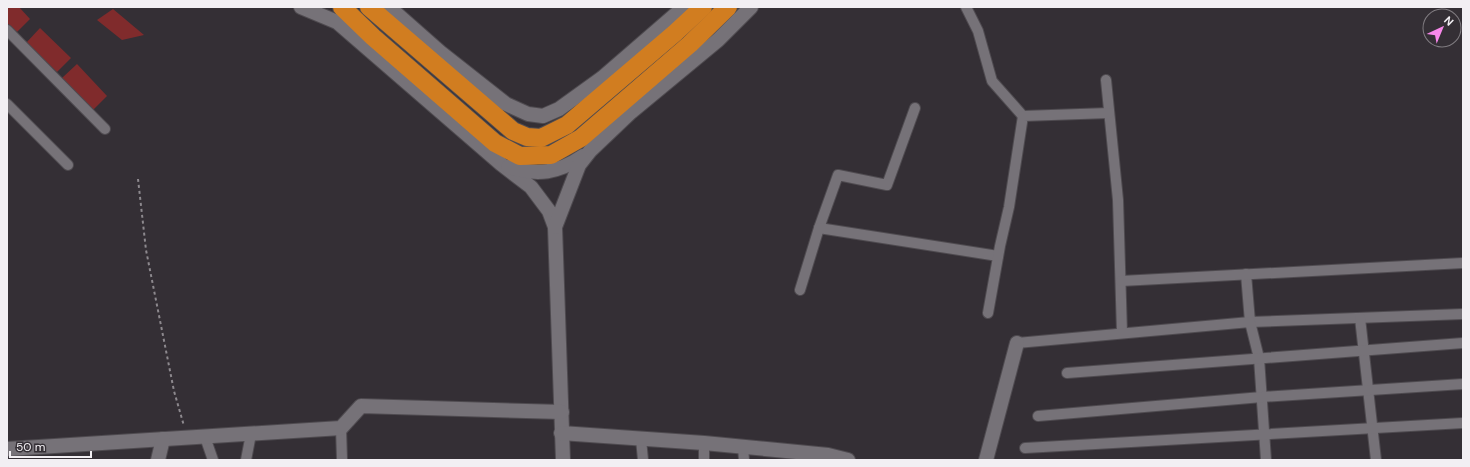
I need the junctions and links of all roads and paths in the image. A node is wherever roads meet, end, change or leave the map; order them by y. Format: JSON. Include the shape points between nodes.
{"nodes":[{"id":1,"x":301,"y":7,"type":"edge"},
{"id":2,"x":342,"y":7,"type":"edge"},
{"id":3,"x":369,"y":7,"type":"edge"},
{"id":4,"x":684,"y":7,"type":"edge"},
{"id":5,"x":703,"y":7,"type":"edge"},
{"id":6,"x":728,"y":7,"type":"edge"},
{"id":7,"x":751,"y":7,"type":"edge"},
{"id":8,"x":966,"y":7,"type":"edge"},
{"id":9,"x":391,"y":8,"type":"edge"},
{"id":10,"x":7,"y":30,"type":"edge"},
{"id":11,"x":602,"y":78,"type":"junction"},
{"id":12,"x":1106,"y":80,"type":"dead end"},
{"id":13,"x":467,"y":83,"type":"junction"},
{"id":14,"x":601,"y":97,"type":"junction"},
{"id":15,"x":7,"y":104,"type":"edge"},
{"id":16,"x":915,"y":108,"type":"dead end"},
{"id":17,"x":1109,"y":113,"type":"junction"},
{"id":18,"x":1023,"y":116,"type":"junction"},
{"id":19,"x":105,"y":129,"type":"dead end"},
{"id":20,"x":590,"y":151,"type":"junction"},
{"id":21,"x":501,"y":164,"type":"junction"},
{"id":22,"x":68,"y":165,"type":"dead end"},
{"id":23,"x":138,"y":179,"type":"dead end"},
{"id":24,"x":555,"y":227,"type":"junction"},
{"id":25,"x":819,"y":228,"type":"junction"},
{"id":26,"x":998,"y":256,"type":"junction"},
{"id":27,"x":1463,"y":264,"type":"edge"},
{"id":28,"x":1246,"y":274,"type":"junction"},
{"id":29,"x":1121,"y":281,"type":"junction"},
{"id":30,"x":800,"y":290,"type":"dead end"},
{"id":31,"x":988,"y":313,"type":"dead end"},
{"id":32,"x":1463,"y":314,"type":"edge"},
{"id":33,"x":1360,"y":318,"type":"junction"},
{"id":34,"x":1250,"y":322,"type":"junction"},
{"id":35,"x":1122,"y":333,"type":"junction"},
{"id":36,"x":1017,"y":343,"type":"joint"},
{"id":37,"x":1463,"y":343,"type":"edge"},
{"id":38,"x":1364,"y":350,"type":"junction"},
{"id":39,"x":1259,"y":358,"type":"junction"},
{"id":40,"x":1067,"y":373,"type":"dead end"},
{"id":41,"x":1463,"y":384,"type":"edge"},
{"id":42,"x":1368,"y":390,"type":"junction"},
{"id":43,"x":1262,"y":397,"type":"junction"},
{"id":44,"x":562,"y":412,"type":"junction"},
{"id":45,"x":1038,"y":416,"type":"dead end"},
{"id":46,"x":1463,"y":423,"type":"edge"},
{"id":47,"x":342,"y":428,"type":"junction"},
{"id":48,"x":1372,"y":428,"type":"junction"},
{"id":49,"x":561,"y":433,"type":"junction"},
{"id":50,"x":251,"y":434,"type":"junction"},
{"id":51,"x":1264,"y":434,"type":"junction"},
{"id":52,"x":186,"y":437,"type":"junction"},
{"id":53,"x":206,"y":437,"type":"junction"},
{"id":54,"x":163,"y":439,"type":"junction"},
{"id":55,"x":641,"y":439,"type":"junction"},
{"id":56,"x":704,"y":443,"type":"junction"},
{"id":57,"x":1025,"y":448,"type":"dead end"},
{"id":58,"x":7,"y":449,"type":"edge"},
{"id":59,"x":744,"y":454,"type":"edge"},
{"id":60,"x":793,"y":456,"type":"edge"},
{"id":61,"x":158,"y":460,"type":"edge"},
{"id":62,"x":214,"y":460,"type":"edge"},
{"id":63,"x":246,"y":460,"type":"edge"},
{"id":64,"x":342,"y":460,"type":"edge"},
{"id":65,"x":563,"y":460,"type":"edge"},
{"id":66,"x":643,"y":460,"type":"edge"},
{"id":67,"x":704,"y":460,"type":"edge"},
{"id":68,"x":848,"y":460,"type":"edge"},
{"id":69,"x":986,"y":460,"type":"edge"},
{"id":70,"x":1266,"y":460,"type":"edge"},
{"id":71,"x":1376,"y":460,"type":"edge"}],
"edges":[{"from":1,"to":21,"type":"main road","via":[[337,22]]},
{"from":2,"to":6,"type":"highway","via":[[496,143],[520,156],[551,155],[581,138],[690,44]]},
{"from":3,"to":13,"type":"highway"},
{"from":4,"to":11,"type":"main road"},
{"from":5,"to":14,"type":"highway"},
{"from":7,"to":20,"type":"main road","via":[[718,40],[631,112]]},
{"from":8,"to":18,"type":"street","via":[[978,31],[992,81]]},
{"from":9,"to":13,"type":"main road"},
{"from":10,"to":19,"type":"street"},
{"from":11,"to":13,"type":"main road","via":[[559,109],[543,116],[528,114]]},
{"from":11,"to":14,"type":"highway"},
{"from":12,"to":17,"type":"street"},
{"from":13,"to":14,"type":"highway","via":[[513,131],[527,138],[541,138],[567,125]]},
{"from":15,"to":22,"type":"street"},
{"from":16,"to":25,"type":"street","via":[[887,185],[838,175]]},
{"from":17,"to":18,"type":"street"},
{"from":17,"to":29,"type":"street","via":[[1118,200]]},
{"from":18,"to":26,"type":"street","via":[[1009,207]]},
{"from":20,"to":21,"type":"main road","via":[[567,166],[541,172],[522,171]]},
{"from":20,"to":24,"type":"main road","via":[[579,165]]},
{"from":21,"to":24,"type":"main road","via":[[531,187],[549,211]]},
{"from":23,"to":52,"type":"path","via":[[146,250],[174,391]]},
{"from":24,"to":44,"type":"main road"},
{"from":25,"to":26,"type":"street"},
{"from":25,"to":30,"type":"street"},
{"from":26,"to":31,"type":"street"},
{"from":27,"to":28,"type":"street"},
{"from":28,"to":29,"type":"street"},
{"from":28,"to":34,"type":"street"},
{"from":29,"to":35,"type":"street"},
{"from":32,"to":33,"type":"street"},
{"from":33,"to":34,"type":"street"},
{"from":33,"to":38,"type":"street"},
{"from":34,"to":35,"type":"street"},
{"from":34,"to":39,"type":"street"},
{"from":35,"to":36,"type":"street"},
{"from":36,"to":69,"type":"main road"},
{"from":37,"to":38,"type":"street"},
{"from":38,"to":39,"type":"street"},
{"from":38,"to":42,"type":"street"},
{"from":39,"to":40,"type":"street"},
{"from":39,"to":43,"type":"street"},
{"from":41,"to":42,"type":"street"},
{"from":42,"to":43,"type":"street"},
{"from":42,"to":48,"type":"street"},
{"from":43,"to":45,"type":"street"},
{"from":43,"to":51,"type":"street"},
{"from":44,"to":47,"type":"main road","via":[[361,406]]},
{"from":44,"to":49,"type":"main road"},
{"from":46,"to":48,"type":"street"},
{"from":47,"to":50,"type":"main road"},
{"from":47,"to":64,"type":"street"},
{"from":48,"to":51,"type":"street"},
{"from":48,"to":71,"type":"street"},
{"from":49,"to":55,"type":"main road"},
{"from":49,"to":65,"type":"main road"},
{"from":50,"to":53,"type":"main road"},
{"from":50,"to":63,"type":"street"},
{"from":51,"to":57,"type":"street"},
{"from":51,"to":70,"type":"street"},
{"from":52,"to":53,"type":"main road"},
{"from":52,"to":54,"type":"main road"},
{"from":53,"to":62,"type":"street"},
{"from":54,"to":58,"type":"main road"},
{"from":54,"to":61,"type":"main road"},
{"from":55,"to":56,"type":"main road"},
{"from":55,"to":66,"type":"street"},
{"from":56,"to":59,"type":"main road"},
{"from":56,"to":67,"type":"street"},
{"from":59,"to":60,"type":"main road"},
{"from":60,"to":68,"type":"main road","via":[[828,456]]}]}
